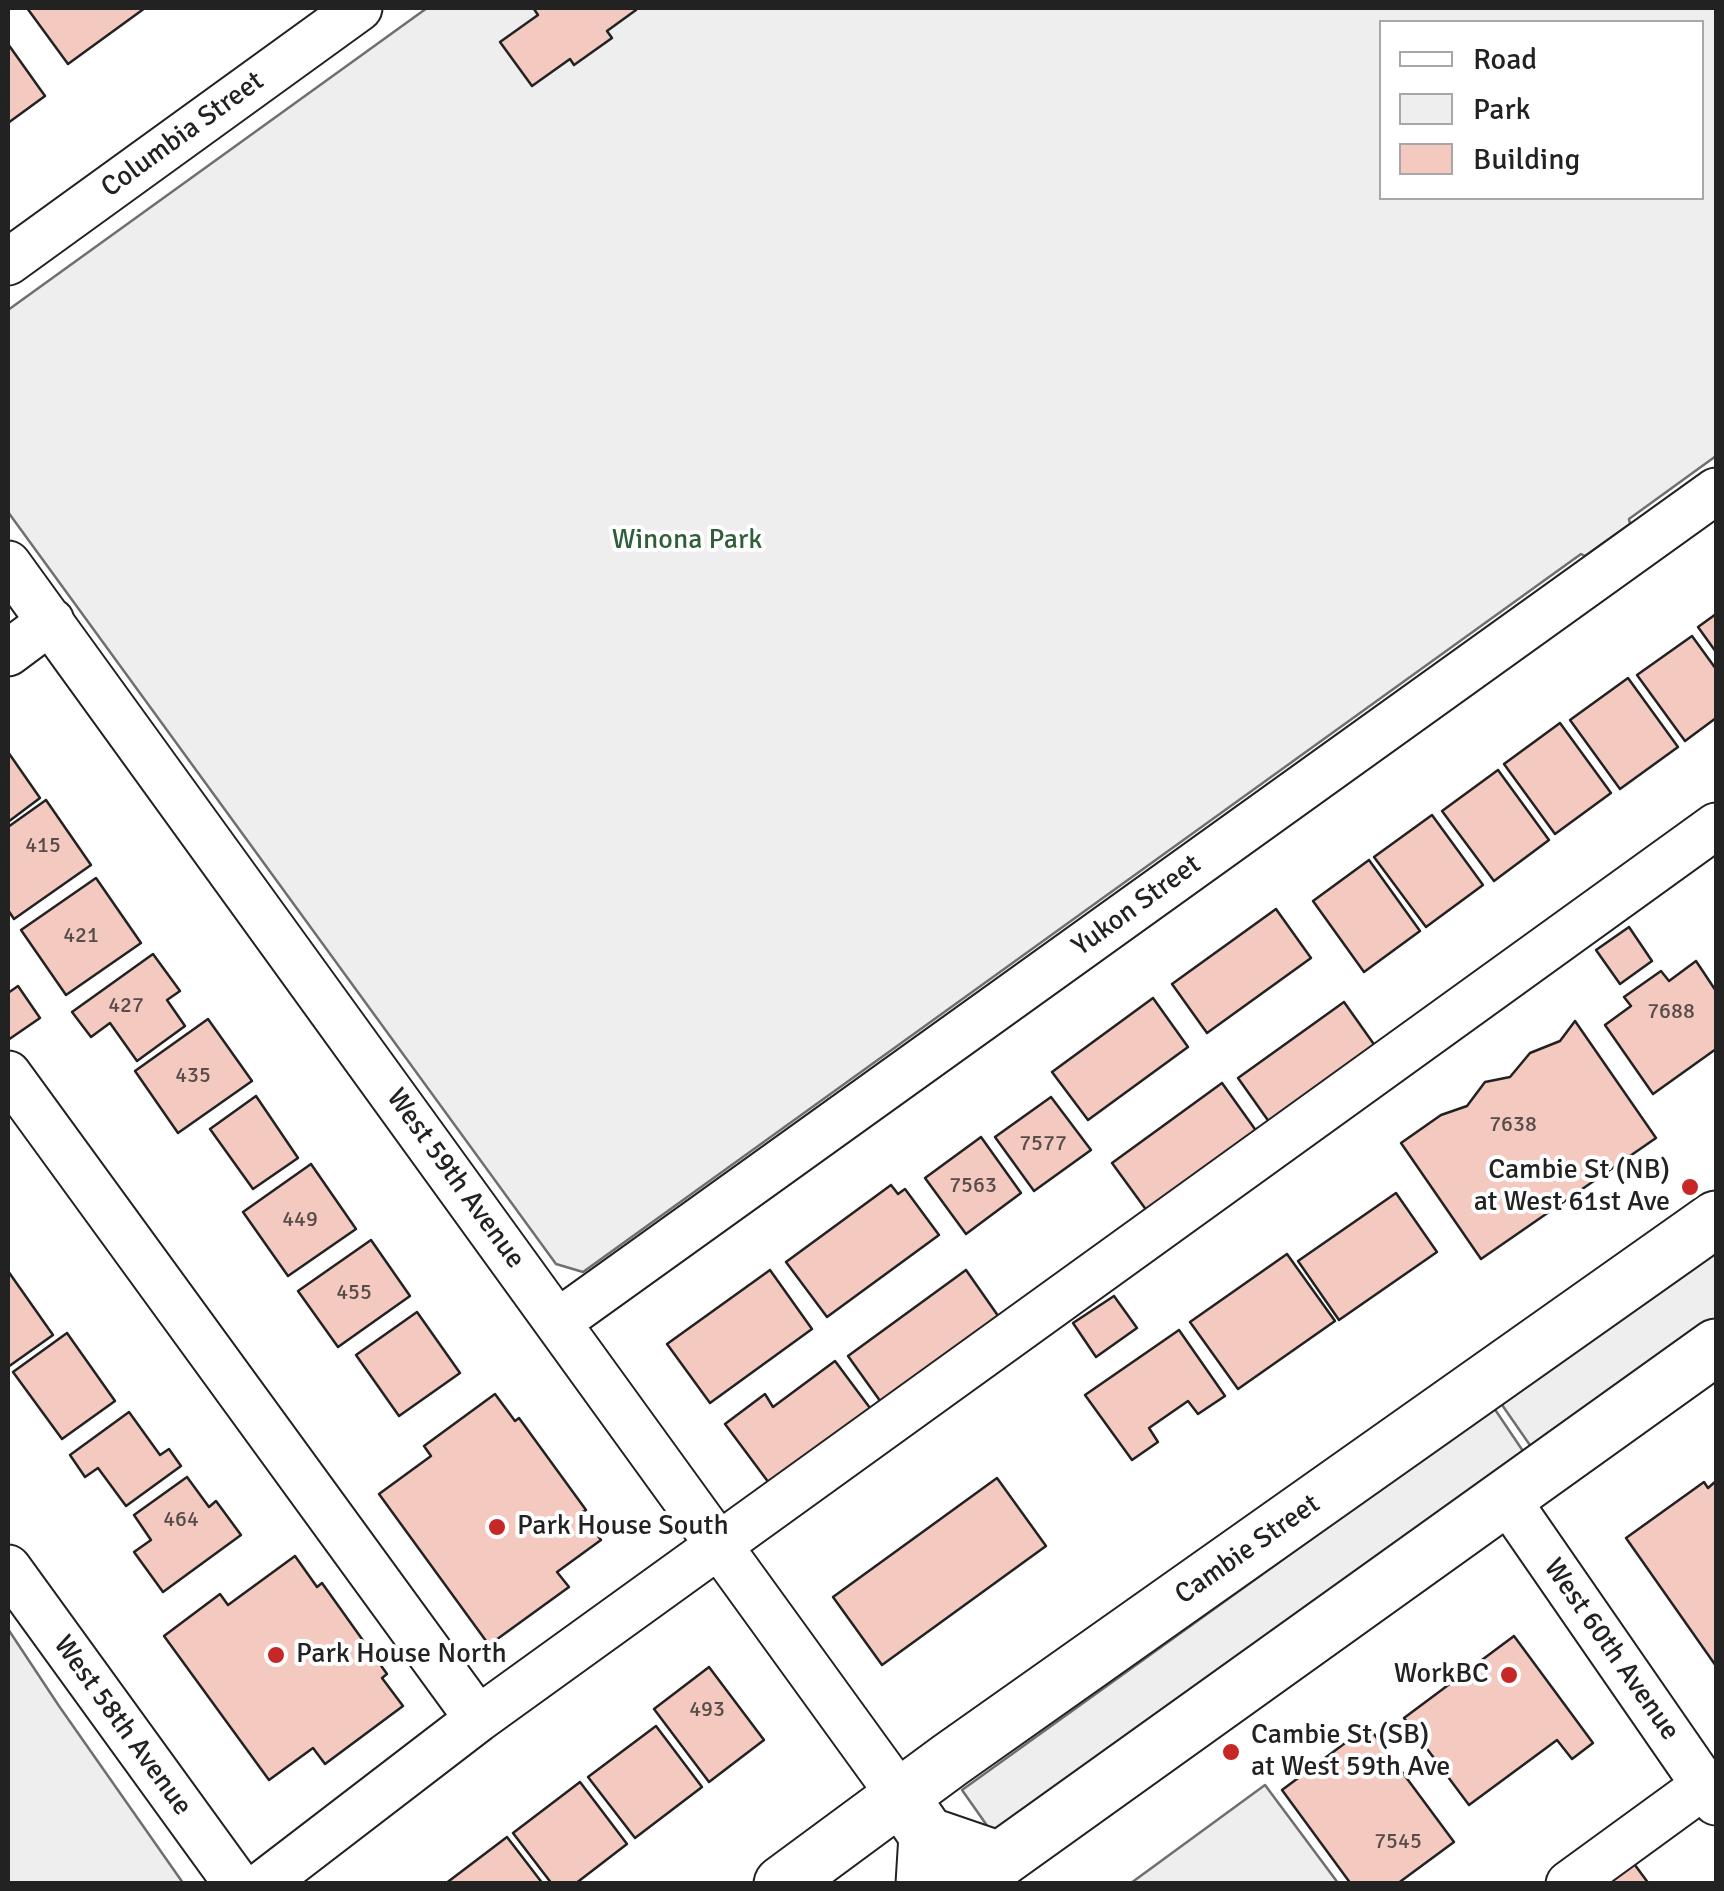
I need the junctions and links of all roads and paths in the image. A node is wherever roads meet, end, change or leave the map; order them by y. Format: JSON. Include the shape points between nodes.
{"nodes":[{"id":1,"x":359,"y":8,"type":"edge"},
{"id":2,"x":8,"y":262,"type":"edge"},
{"id":3,"x":1716,"y":491,"type":"edge"},
{"id":4,"x":8,"y":564,"type":"edge"},
{"id":5,"x":51,"y":621,"type":"junction"},
{"id":6,"x":8,"y":652,"type":"edge"},
{"id":7,"x":1716,"y":826,"type":"edge"},
{"id":8,"x":8,"y":1074,"type":"edge"},
{"id":9,"x":1716,"y":1218,"type":"edge"},
{"id":10,"x":558,"y":1322,"type":"junction"},
{"id":11,"x":1716,"y":1347,"type":"edge"},
{"id":12,"x":1506,"y":1498,"type":"junction"},
{"id":13,"x":719,"y":1545,"type":"junction"},
{"id":14,"x":8,"y":1568,"type":"edge"},
{"id":15,"x":478,"y":1718,"type":"junction"},
{"id":16,"x":1706,"y":1770,"type":"edge"},
{"id":17,"x":917,"y":1838,"type":"edge"},
{"id":18,"x":983,"y":1871,"type":"edge"},
{"id":19,"x":237,"y":1884,"type":"edge"},
{"id":20,"x":263,"y":1884,"type":"edge"},
{"id":21,"x":782,"y":1884,"type":"edge"},
{"id":22,"x":1568,"y":1884,"type":"edge"}],
"edges":[{"from":1,"to":2,"type":"street","name":"Columbia Street"},
{"from":3,"to":10,"type":"street","name":"Yukon Street"},
{"from":4,"to":5,"type":"street","name":"West 59th Avenue"},
{"from":5,"to":6,"type":"street"},
{"from":5,"to":10,"type":"street","name":"West 59th Avenue"},
{"from":7,"to":13,"type":"street"},
{"from":8,"to":15,"type":"street"},
{"from":9,"to":17,"type":"main road","name":"Cambie Street"},
{"from":10,"to":13,"type":"street","name":"West 59th Avenue"},
{"from":11,"to":12,"type":"main road"},
{"from":12,"to":16,"type":"street","name":"West 60th Avenue"},
{"from":12,"to":18,"type":"main road"},
{"from":13,"to":15,"type":"street"},
{"from":13,"to":17,"type":"street","name":"West 59th Avenue"},
{"from":14,"to":19,"type":"street","name":"West 58th Avenue"},
{"from":15,"to":20,"type":"street"},
{"from":16,"to":22,"type":"street"},
{"from":17,"to":18,"type":"main road"},
{"from":17,"to":21,"type":"main road","name":"Cambie Street"}]}
